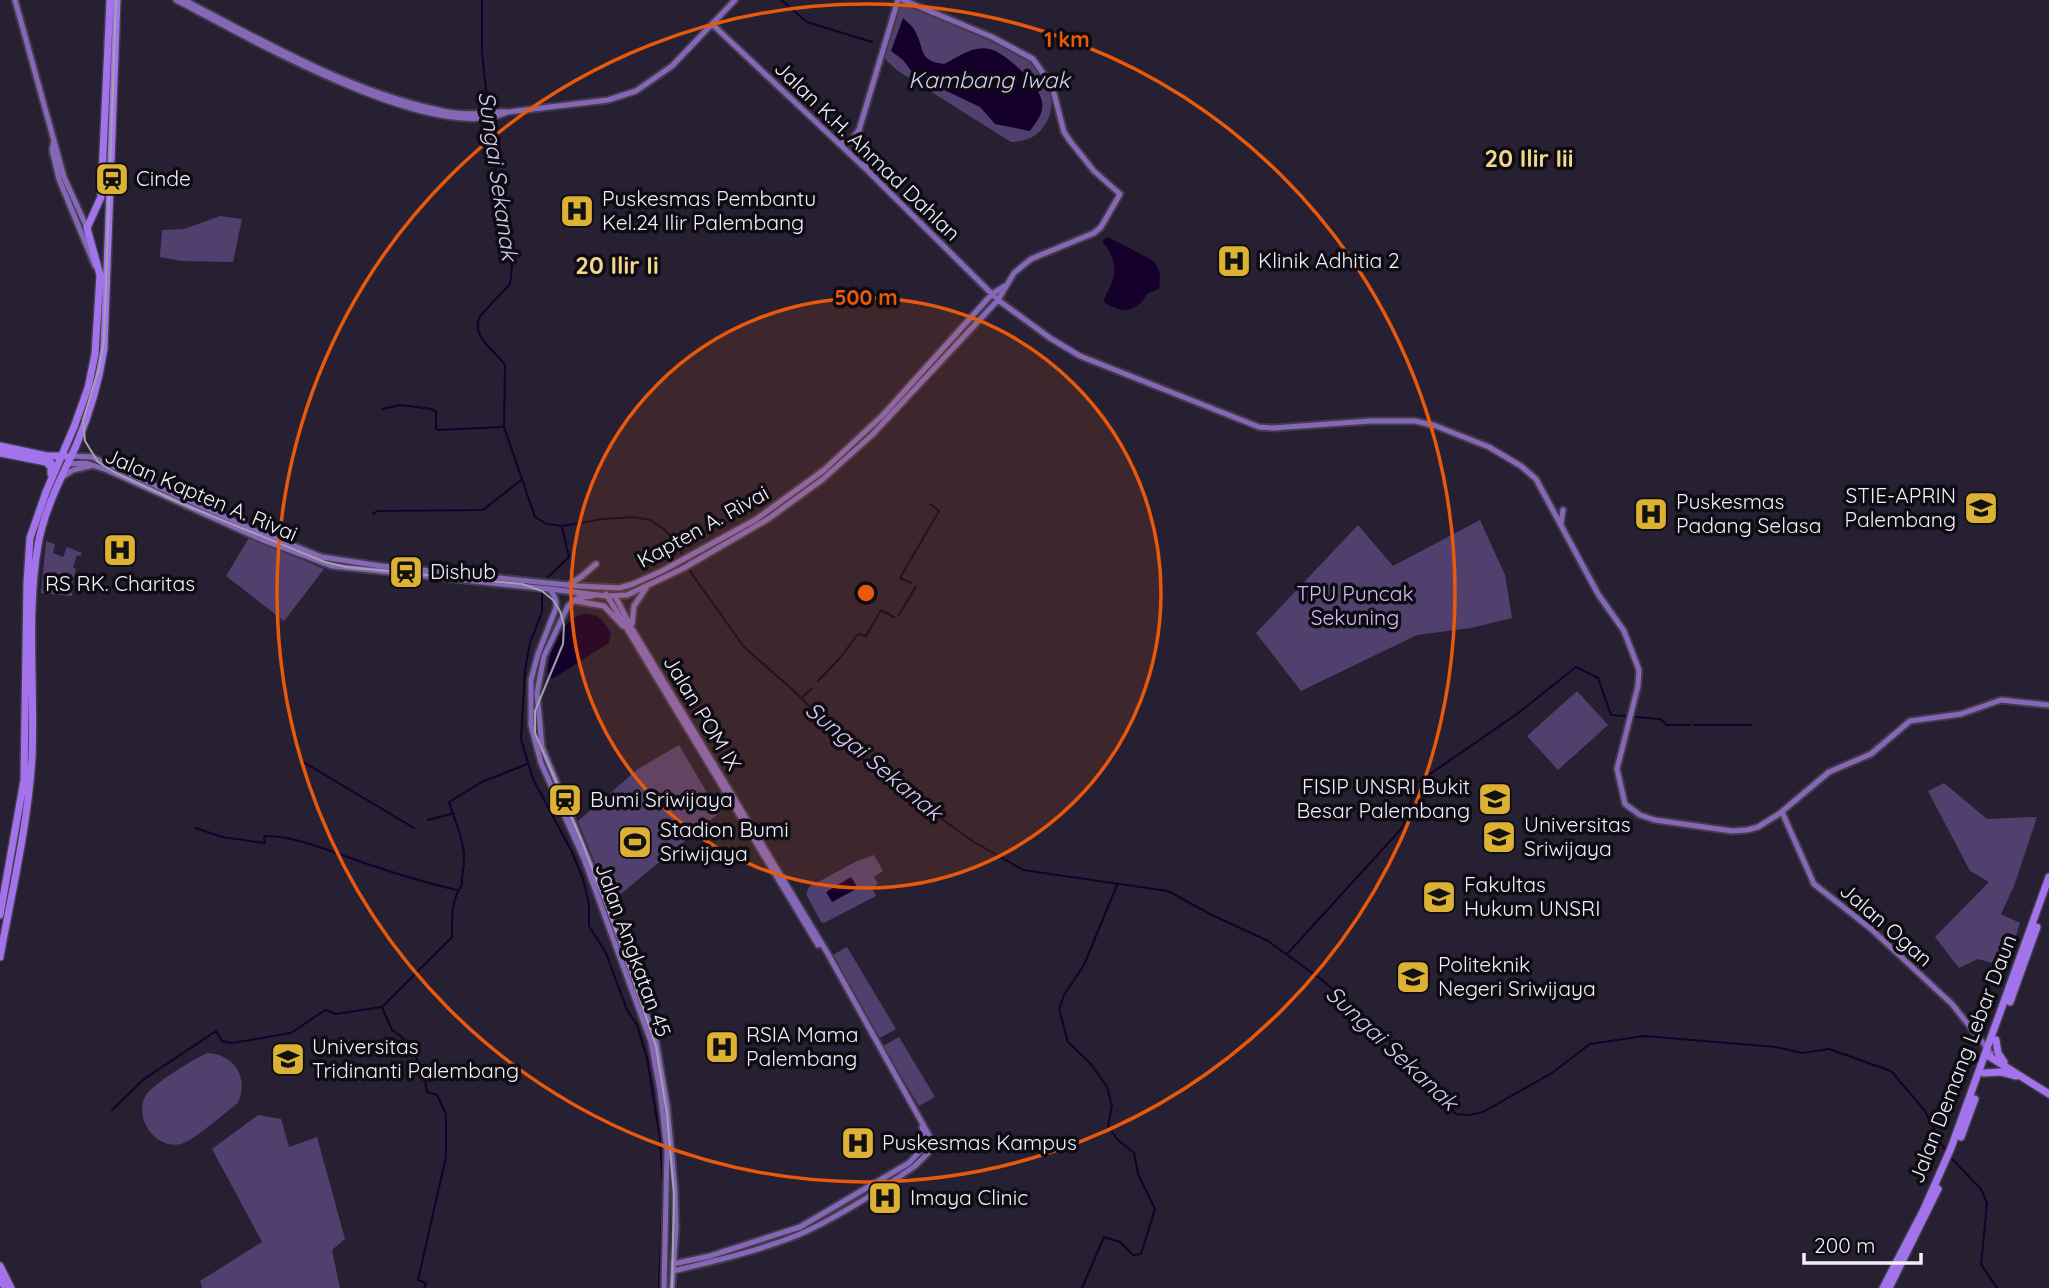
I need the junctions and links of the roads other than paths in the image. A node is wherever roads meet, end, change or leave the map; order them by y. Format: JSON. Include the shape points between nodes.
{"nodes":[{"id":1,"x":15,"y":0,"type":"edge"},
{"id":2,"x":110,"y":0,"type":"edge"},
{"id":3,"x":117,"y":0,"type":"edge"},
{"id":4,"x":176,"y":0,"type":"edge"},
{"id":5,"x":184,"y":0,"type":"edge"},
{"id":6,"x":736,"y":0,"type":"edge"},
{"id":7,"x":898,"y":0,"type":"edge"},
{"id":8,"x":903,"y":0,"type":"edge"},
{"id":9,"x":713,"y":25,"type":"junction"},
{"id":10,"x":252,"y":37,"type":"junction"},
{"id":11,"x":859,"y":130,"type":"junction"},
{"id":12,"x":54,"y":140,"type":"junction"},
{"id":13,"x":838,"y":142,"type":"junction"},
{"id":14,"x":867,"y":170,"type":"junction"},
{"id":15,"x":86,"y":228,"type":"junction"},
{"id":16,"x":108,"y":234,"type":"junction"},
{"id":17,"x":91,"y":240,"type":"junction"},
{"id":18,"x":100,"y":275,"type":"junction"},
{"id":19,"x":1004,"y":286,"type":"junction"},
{"id":20,"x":992,"y":295,"type":"junction"},
{"id":21,"x":998,"y":300,"type":"junction"},
{"id":22,"x":0,"y":446,"type":"edge"},
{"id":23,"x":0,"y":453,"type":"edge"},
{"id":24,"x":71,"y":456,"type":"junction"},
{"id":25,"x":60,"y":460,"type":"junction"},
{"id":26,"x":47,"y":463,"type":"junction"},
{"id":27,"x":67,"y":464,"type":"junction"},
{"id":28,"x":97,"y":466,"type":"junction"},
{"id":29,"x":60,"y":479,"type":"junction"},
{"id":30,"x":1563,"y":510,"type":"dead end"},
{"id":31,"x":1561,"y":526,"type":"junction"},
{"id":32,"x":29,"y":555,"type":"junction"},
{"id":33,"x":692,"y":559,"type":"junction"},
{"id":34,"x":321,"y":560,"type":"junction"},
{"id":35,"x":333,"y":563,"type":"junction"},
{"id":36,"x":596,"y":564,"type":"dead end"},
{"id":37,"x":568,"y":585,"type":"junction"},
{"id":38,"x":545,"y":586,"type":"junction"},
{"id":39,"x":648,"y":586,"type":"junction"},
{"id":40,"x":605,"y":588,"type":"junction"},
{"id":41,"x":595,"y":594,"type":"junction"},
{"id":42,"x":606,"y":596,"type":"junction"},
{"id":43,"x":615,"y":596,"type":"junction"},
{"id":44,"x":573,"y":601,"type":"junction"},
{"id":45,"x":562,"y":616,"type":"junction"},
{"id":46,"x":551,"y":622,"type":"junction"},
{"id":47,"x":630,"y":630,"type":"junction"},
{"id":48,"x":538,"y":654,"type":"junction"},
{"id":49,"x":539,"y":674,"type":"junction"},
{"id":50,"x":29,"y":675,"type":"junction"},
{"id":51,"x":2049,"y":705,"type":"edge"},
{"id":52,"x":1782,"y":812,"type":"junction"},
{"id":53,"x":588,"y":871,"type":"junction"},
{"id":54,"x":595,"y":875,"type":"junction"},
{"id":55,"x":2049,"y":877,"type":"edge"},
{"id":56,"x":2049,"y":890,"type":"edge"},
{"id":57,"x":2,"y":915,"type":"edge"},
{"id":58,"x":0,"y":957,"type":"edge"},
{"id":59,"x":1996,"y":1040,"type":"junction"},
{"id":60,"x":1988,"y":1056,"type":"junction"},
{"id":61,"x":1984,"y":1073,"type":"junction"},
{"id":62,"x":2013,"y":1073,"type":"junction"},
{"id":63,"x":2049,"y":1094,"type":"edge"},
{"id":64,"x":665,"y":1109,"type":"junction"},
{"id":65,"x":1954,"y":1150,"type":"junction"},
{"id":66,"x":1946,"y":1165,"type":"junction"},
{"id":67,"x":673,"y":1255,"type":"junction"},
{"id":68,"x":665,"y":1264,"type":"junction"},
{"id":69,"x":0,"y":1266,"type":"edge"},
{"id":70,"x":673,"y":1267,"type":"junction"},
{"id":71,"x":0,"y":1278,"type":"edge"},
{"id":72,"x":5,"y":1288,"type":"edge"},
{"id":73,"x":11,"y":1288,"type":"edge"},
{"id":74,"x":664,"y":1288,"type":"edge"},
{"id":75,"x":672,"y":1288,"type":"edge"},
{"id":76,"x":1883,"y":1288,"type":"edge"},
{"id":77,"x":1889,"y":1288,"type":"edge"}],
"edges":[{"from":1,"to":12,"type":"main road"},
{"from":2,"to":15,"type":"highway","via":[[101,197]]},
{"from":3,"to":16,"type":"highway"},
{"from":4,"to":10,"type":"main road"},
{"from":5,"to":10,"type":"main road"},
{"from":6,"to":9,"type":"main road"},
{"from":7,"to":11,"type":"main road"},
{"from":8,"to":19,"type":"main road","via":[[1033,59],[1052,86],[1070,141],[1120,194],[1094,233],[1031,259]]},
{"from":9,"to":10,"type":"main road","via":[[664,73],[628,95],[483,116],[433,109],[365,88]]},
{"from":9,"to":13,"type":"main road","name":"Jalan K.H. Ahmad Dahlan"},
{"from":11,"to":13,"type":"main road","via":[[849,143]]},
{"from":11,"to":14,"type":"main road"},
{"from":12,"to":15,"type":"main road"},
{"from":12,"to":18,"type":"main road","via":[[59,179]]},
{"from":13,"to":14,"type":"main road","name":"Jalan K.H. Ahmad Dahlan"},
{"from":14,"to":20,"type":"main road","name":"Jalan K.H. Ahmad Dahlan"},
{"from":15,"to":17,"type":"highway"},
{"from":16,"to":17,"type":"highway","via":[[101,242]]},
{"from":16,"to":24,"type":"highway","via":[[103,359]]},
{"from":17,"to":18,"type":"highway"},
{"from":18,"to":25,"type":"highway","via":[[92,370]]},
{"from":19,"to":20,"type":"main road","name":"Kapten A. Rivai"},
{"from":19,"to":21,"type":"main road","name":"Kapten A. Rivai"},
{"from":20,"to":21,"type":"main road","name":"Jalan K.H. Ahmad Dahlan"},
{"from":20,"to":33,"type":"main road","name":"Kapten A. Rivai","via":[[883,415],[832,463]]},
{"from":21,"to":31,"type":"main road","name":"Jalan K.H. Ahmad Dahlan","via":[[1080,356],[1259,427],[1415,421],[1489,447],[1536,479]]},
{"from":21,"to":33,"type":"main road","name":"Kapten A. Rivai","via":[[841,464],[768,519]]},
{"from":22,"to":25,"type":"highway"},
{"from":23,"to":26,"type":"highway"},
{"from":24,"to":25,"type":"highway"},
{"from":24,"to":27,"type":"highway"},
{"from":24,"to":34,"type":"main road","name":"Jalan Kapten A. Rivai","via":[[92,457]]},
{"from":25,"to":26,"type":"highway"},
{"from":25,"to":27,"type":"highway"},
{"from":25,"to":32,"type":"highway","via":[[33,528]]},
{"from":26,"to":32,"type":"highway","via":[[52,471],[24,549]]},
{"from":27,"to":28,"type":"main road","name":"Jalan Kapten A. Rivai"},
{"from":27,"to":29,"type":"highway"},
{"from":28,"to":29,"type":"main road"},
{"from":28,"to":34,"type":"main road","name":"Jalan Kapten A. Rivai"},
{"from":29,"to":50,"type":"highway","via":[[38,545]]},
{"from":30,"to":31,"type":"main road"},
{"from":31,"to":52,"type":"main road","name":"Jalan K.H. Ahmad Dahlan","via":[[1624,631],[1639,670],[1617,769],[1622,799],[1629,809],[1656,820],[1732,831],[1758,827]]},
{"from":32,"to":50,"type":"highway"},
{"from":33,"to":39,"type":"main road","name":"Kapten A. Rivai"},
{"from":33,"to":40,"type":"main road","name":"Kapten A. Rivai","via":[[633,584]]},
{"from":34,"to":35,"type":"main road","name":"Kapten A. Rivai"},
{"from":35,"to":38,"type":"main road","name":"Kapten A. Rivai"},
{"from":35,"to":38,"type":"main road","name":"Kapten A. Rivai"},
{"from":36,"to":37,"type":"main road"},
{"from":37,"to":38,"type":"main road","name":"Kapten A. Rivai"},
{"from":37,"to":40,"type":"main road","name":"Kapten A. Rivai"},
{"from":38,"to":41,"type":"main road","name":"Kapten A. Rivai"},
{"from":38,"to":46,"type":"main road","via":[[557,602]]},
{"from":39,"to":43,"type":"main road","name":"Kapten A. Rivai"},
{"from":39,"to":47,"type":"main road","via":[[634,606]]},
{"from":40,"to":41,"type":"main road"},
{"from":40,"to":42,"type":"main road"},
{"from":40,"to":43,"type":"main road","name":"Jalan POM IX"},
{"from":41,"to":42,"type":"main road","name":"Kapten A. Rivai"},
{"from":41,"to":44,"type":"main road"},
{"from":42,"to":43,"type":"main road","name":"Kapten A. Rivai"},
{"from":42,"to":47,"type":"main road"},
{"from":43,"to":47,"type":"main road","name":"Jalan POM IX"},
{"from":44,"to":45,"type":"main road"},
{"from":44,"to":47,"type":"main road","via":[[604,606]]},
{"from":45,"to":46,"type":"main road"},
{"from":45,"to":49,"type":"main road"},
{"from":46,"to":48,"type":"main road"},
{"from":47,"to":70,"type":"main road","name":"Jalan POM IX","via":[[827,955],[929,1138],[928,1153],[915,1166],[816,1226],[746,1252]]},
{"from":48,"to":49,"type":"main road"},
{"from":48,"to":53,"type":"main road","name":"Jalan Angkatan 45","via":[[531,680],[531,725],[539,756]]},
{"from":49,"to":54,"type":"main road","via":[[542,747]]},
{"from":50,"to":57,"type":"highway","via":[[24,780]]},
{"from":51,"to":52,"type":"main road","via":[[2001,700],[1961,714],[1904,724],[1871,754],[1829,772]]},
{"from":52,"to":60,"type":"main road","name":"Jalan Ogan","via":[[1814,884],[1870,928],[1952,1004]]},
{"from":53,"to":54,"type":"main road"},
{"from":53,"to":64,"type":"main road","name":"Jalan Angkatan 45","via":[[651,1042]]},
{"from":54,"to":64,"type":"main road","via":[[656,1041]]},
{"from":55,"to":60,"type":"highway","name":"Jalan Demang Lebar Daun"},
{"from":56,"to":59,"type":"highway","name":"Jalan Demang Lebar Daun"},
{"from":57,"to":58,"type":"highway"},
{"from":59,"to":60,"type":"highway","name":"Jalan Demang Lebar Daun"},
{"from":59,"to":62,"type":"highway","via":[[1998,1052]]},
{"from":60,"to":61,"type":"highway","name":"Jalan Demang Lebar Daun"},
{"from":60,"to":62,"type":"highway"},
{"from":60,"to":65,"type":"highway","name":"Jalan Demang Lebar Daun"},
{"from":61,"to":62,"type":"highway"},
{"from":61,"to":65,"type":"highway","name":"Jalan Demang Lebar Daun"},
{"from":62,"to":63,"type":"highway"},
{"from":64,"to":67,"type":"main road","via":[[675,1190]]},
{"from":64,"to":68,"type":"main road","name":"Jalan Angkatan 45"},
{"from":65,"to":66,"type":"highway","name":"Jalan Demang Lebar Daun"},
{"from":66,"to":76,"type":"highway","name":"Jalan Demang Lebar Daun"},
{"from":66,"to":77,"type":"highway","name":"Jalan Demang Lebar Daun"},
{"from":67,"to":68,"type":"main road"},
{"from":67,"to":70,"type":"main road"},
{"from":68,"to":74,"type":"main road","name":"Jalan Angkatan 45"},
{"from":69,"to":73,"type":"highway"},
{"from":70,"to":75,"type":"main road"},
{"from":71,"to":72,"type":"highway"}]}
